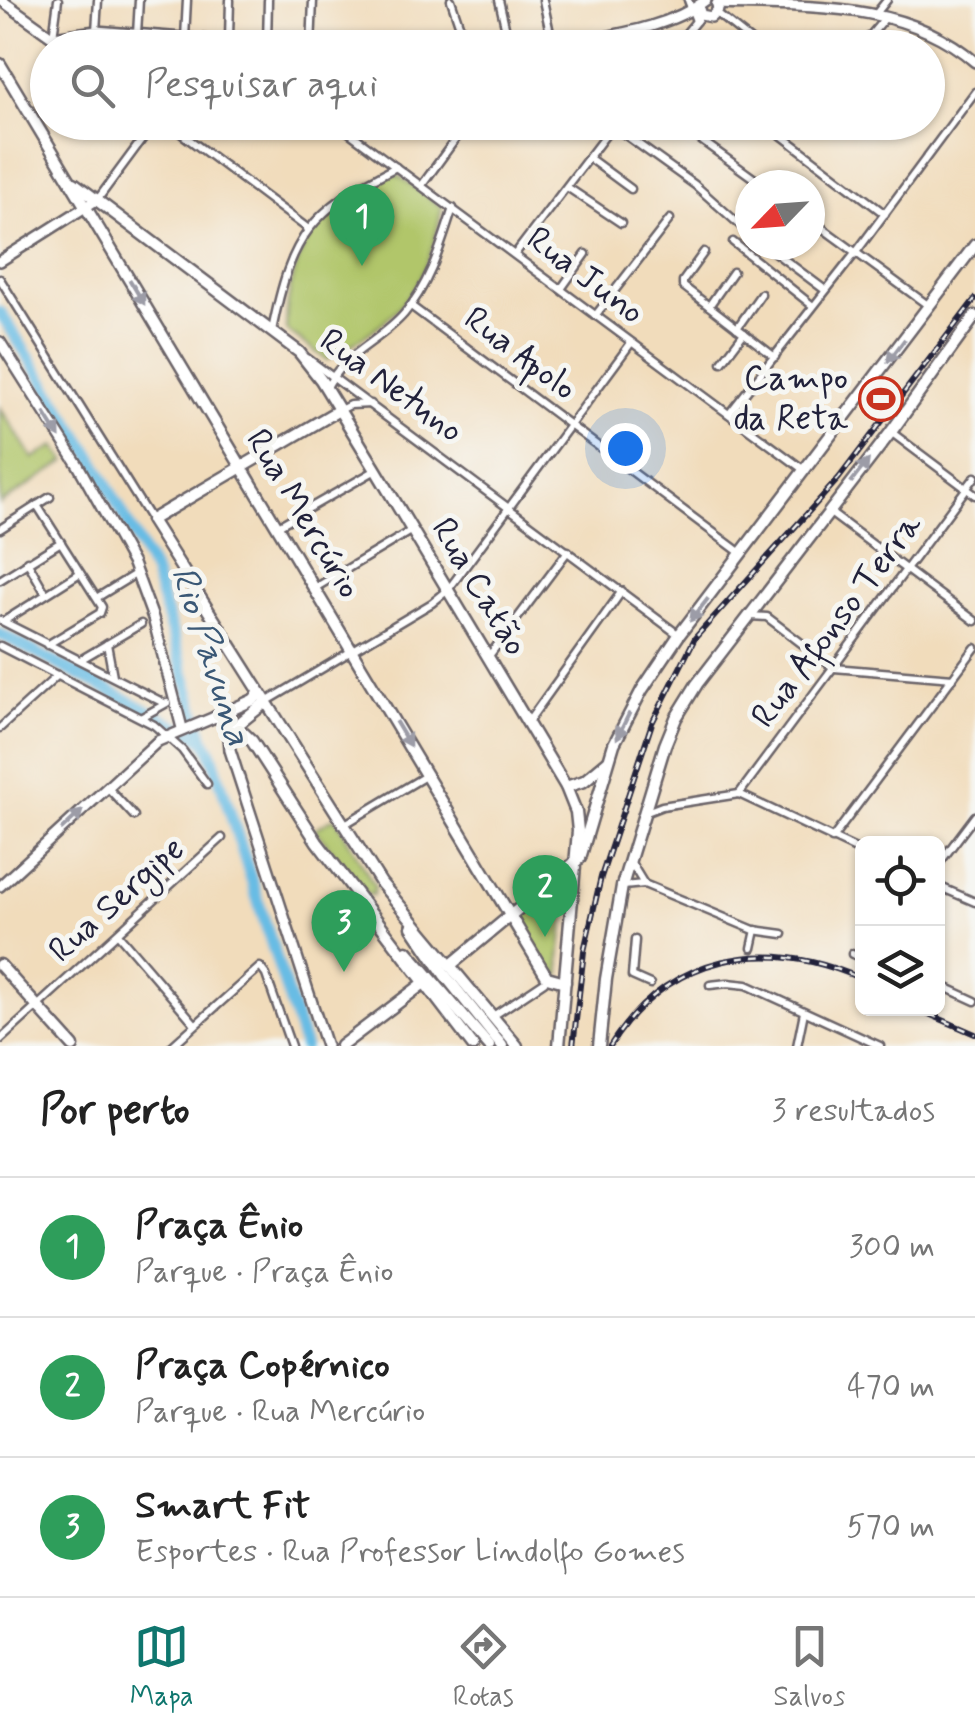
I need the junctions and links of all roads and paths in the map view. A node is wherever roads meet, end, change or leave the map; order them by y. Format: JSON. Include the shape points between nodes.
{"nodes":[{"id":1,"x":2,"y":0,"type":"edge"},
{"id":2,"x":58,"y":0,"type":"edge"},
{"id":3,"x":98,"y":0,"type":"edge"},
{"id":4,"x":139,"y":0,"type":"edge"},
{"id":5,"x":187,"y":0,"type":"edge"},
{"id":6,"x":230,"y":0,"type":"edge"},
{"id":7,"x":268,"y":0,"type":"edge"},
{"id":8,"x":313,"y":0,"type":"edge"},
{"id":9,"x":451,"y":0,"type":"edge"},
{"id":10,"x":499,"y":0,"type":"edge"},
{"id":11,"x":543,"y":0,"type":"edge"},
{"id":12,"x":688,"y":0,"type":"edge"},
{"id":13,"x":886,"y":0,"type":"edge"},
{"id":14,"x":789,"y":2,"type":"edge"},
{"id":15,"x":705,"y":9,"type":"edge"},
{"id":16,"x":880,"y":16,"type":"junction"},
{"id":17,"x":43,"y":30,"type":"edge"},
{"id":18,"x":54,"y":30,"type":"edge"},
{"id":19,"x":96,"y":30,"type":"edge"},
{"id":20,"x":137,"y":30,"type":"edge"},
{"id":21,"x":185,"y":30,"type":"edge"},
{"id":22,"x":231,"y":30,"type":"edge"},
{"id":23,"x":267,"y":30,"type":"edge"},
{"id":24,"x":311,"y":30,"type":"edge"},
{"id":25,"x":461,"y":30,"type":"edge"},
{"id":26,"x":506,"y":30,"type":"edge"},
{"id":27,"x":549,"y":30,"type":"edge"},
{"id":28,"x":631,"y":30,"type":"edge"},
{"id":29,"x":688,"y":30,"type":"edge"},
{"id":30,"x":735,"y":30,"type":"edge"},
{"id":31,"x":871,"y":30,"type":"edge"},
{"id":32,"x":918,"y":30,"type":"edge"},
{"id":33,"x":945,"y":42,"type":"edge"},
{"id":34,"x":975,"y":62,"type":"edge"},
{"id":35,"x":0,"y":64,"type":"edge"},
{"id":36,"x":975,"y":92,"type":"edge"},
{"id":37,"x":30,"y":114,"type":"edge"},
{"id":38,"x":945,"y":133,"type":"edge"},
{"id":39,"x":46,"y":140,"type":"edge"},
{"id":40,"x":142,"y":140,"type":"edge"},
{"id":41,"x":190,"y":140,"type":"edge"},
{"id":42,"x":359,"y":140,"type":"edge"},
{"id":43,"x":455,"y":140,"type":"edge"},
{"id":44,"x":602,"y":140,"type":"edge"},
{"id":45,"x":636,"y":140,"type":"edge"},
{"id":46,"x":701,"y":140,"type":"edge"},
{"id":47,"x":788,"y":140,"type":"edge"},
{"id":48,"x":940,"y":140,"type":"edge"},
{"id":49,"x":589,"y":158,"type":"junction"},
{"id":50,"x":396,"y":167,"type":"junction"},
{"id":51,"x":742,"y":170,"type":"edge"},
{"id":52,"x":70,"y":180,"type":"junction"},
{"id":53,"x":422,"y":184,"type":"junction"},
{"id":54,"x":567,"y":187,"type":"junction"},
{"id":55,"x":631,"y":189,"type":"dead end"},
{"id":56,"x":98,"y":199,"type":"junction"},
{"id":57,"x":86,"y":208,"type":"junction"},
{"id":58,"x":453,"y":208,"type":"junction"},
{"id":59,"x":886,"y":214,"type":"junction"},
{"id":60,"x":122,"y":218,"type":"junction"},
{"id":61,"x":670,"y":218,"type":"dead end"},
{"id":62,"x":735,"y":220,"type":"edge"},
{"id":63,"x":621,"y":223,"type":"dead end"},
{"id":64,"x":307,"y":228,"type":"junction"},
{"id":65,"x":825,"y":229,"type":"edge"},
{"id":66,"x":99,"y":230,"type":"junction"},
{"id":67,"x":733,"y":242,"type":"dead end"},
{"id":68,"x":975,"y":245,"type":"edge"},
{"id":69,"x":858,"y":251,"type":"junction"},
{"id":70,"x":704,"y":252,"type":"dead end"},
{"id":71,"x":515,"y":254,"type":"junction"},
{"id":72,"x":586,"y":254,"type":"dead end"},
{"id":73,"x":785,"y":260,"type":"edge"},
{"id":74,"x":0,"y":261,"type":"edge"},
{"id":75,"x":734,"y":272,"type":"dead end"},
{"id":76,"x":0,"y":280,"type":"edge"},
{"id":77,"x":561,"y":289,"type":"junction"},
{"id":78,"x":826,"y":290,"type":"junction"},
{"id":79,"x":761,"y":294,"type":"dead end"},
{"id":80,"x":411,"y":306,"type":"junction"},
{"id":81,"x":710,"y":306,"type":"junction"},
{"id":82,"x":813,"y":306,"type":"junction"},
{"id":83,"x":930,"y":306,"type":"junction"},
{"id":84,"x":595,"y":316,"type":"junction"},
{"id":85,"x":975,"y":316,"type":"edge"},
{"id":86,"x":740,"y":330,"type":"junction"},
{"id":87,"x":272,"y":331,"type":"junction"},
{"id":88,"x":964,"y":331,"type":"junction"},
{"id":89,"x":975,"y":339,"type":"edge"},
{"id":90,"x":0,"y":342,"type":"edge"},
{"id":91,"x":631,"y":342,"type":"junction"},
{"id":92,"x":298,"y":352,"type":"junction"},
{"id":93,"x":774,"y":357,"type":"junction"},
{"id":94,"x":722,"y":362,"type":"dead end"},
{"id":95,"x":334,"y":374,"type":"junction"},
{"id":96,"x":326,"y":390,"type":"junction"},
{"id":97,"x":373,"y":404,"type":"junction"},
{"id":98,"x":339,"y":410,"type":"junction"},
{"id":99,"x":728,"y":414,"type":"junction"},
{"id":100,"x":570,"y":426,"type":"junction"},
{"id":101,"x":891,"y":432,"type":"junction"},
{"id":102,"x":242,"y":466,"type":"junction"},
{"id":103,"x":376,"y":470,"type":"junction"},
{"id":104,"x":804,"y":471,"type":"junction"},
{"id":105,"x":975,"y":477,"type":"edge"},
{"id":106,"x":966,"y":489,"type":"junction"},
{"id":107,"x":975,"y":496,"type":"edge"},
{"id":108,"x":50,"y":497,"type":"dead end"},
{"id":109,"x":37,"y":505,"type":"junction"},
{"id":110,"x":510,"y":508,"type":"junction"},
{"id":111,"x":829,"y":512,"type":"junction"},
{"id":112,"x":151,"y":520,"type":"junction"},
{"id":113,"x":278,"y":526,"type":"junction"},
{"id":114,"x":0,"y":529,"type":"edge"},
{"id":115,"x":412,"y":530,"type":"junction"},
{"id":116,"x":61,"y":542,"type":"junction"},
{"id":117,"x":568,"y":551,"type":"junction"},
{"id":118,"x":742,"y":554,"type":"junction"},
{"id":119,"x":27,"y":562,"type":"junction"},
{"id":120,"x":906,"y":570,"type":"junction"},
{"id":121,"x":80,"y":573,"type":"junction"},
{"id":122,"x":136,"y":573,"type":"junction"},
{"id":123,"x":0,"y":580,"type":"edge"},
{"id":124,"x":315,"y":588,"type":"junction"},
{"id":125,"x":448,"y":590,"type":"junction"},
{"id":126,"x":622,"y":591,"type":"junction"},
{"id":127,"x":46,"y":594,"type":"junction"},
{"id":128,"x":98,"y":597,"type":"junction"},
{"id":129,"x":758,"y":604,"type":"junction"},
{"id":130,"x":749,"y":616,"type":"junction"},
{"id":131,"x":768,"y":617,"type":"junction"},
{"id":132,"x":2,"y":621,"type":"edge"},
{"id":133,"x":975,"y":621,"type":"edge"},
{"id":134,"x":141,"y":624,"type":"dead end"},
{"id":135,"x":679,"y":634,"type":"junction"},
{"id":136,"x":106,"y":644,"type":"junction"},
{"id":137,"x":47,"y":645,"type":"junction"},
{"id":138,"x":0,"y":646,"type":"edge"},
{"id":139,"x":975,"y":648,"type":"edge"},
{"id":140,"x":354,"y":650,"type":"junction"},
{"id":141,"x":489,"y":656,"type":"junction"},
{"id":142,"x":79,"y":660,"type":"junction"},
{"id":143,"x":834,"y":668,"type":"junction"},
{"id":144,"x":58,"y":674,"type":"junction"},
{"id":145,"x":113,"y":678,"type":"junction"},
{"id":146,"x":953,"y":678,"type":"junction"},
{"id":147,"x":263,"y":698,"type":"junction"},
{"id":148,"x":169,"y":705,"type":"junction"},
{"id":149,"x":143,"y":716,"type":"junction"},
{"id":150,"x":215,"y":717,"type":"junction"},
{"id":151,"x":528,"y":722,"type":"junction"},
{"id":152,"x":183,"y":726,"type":"junction"},
{"id":153,"x":236,"y":726,"type":"junction"},
{"id":154,"x":0,"y":728,"type":"edge"},
{"id":155,"x":168,"y":735,"type":"junction"},
{"id":156,"x":609,"y":760,"type":"junction"},
{"id":157,"x":427,"y":775,"type":"junction"},
{"id":158,"x":207,"y":784,"type":"dead end"},
{"id":159,"x":107,"y":787,"type":"junction"},
{"id":160,"x":566,"y":788,"type":"junction"},
{"id":161,"x":738,"y":794,"type":"junction"},
{"id":162,"x":646,"y":808,"type":"junction"},
{"id":163,"x":134,"y":816,"type":"dead end"},
{"id":164,"x":975,"y":816,"type":"edge"},
{"id":165,"x":344,"y":824,"type":"junction"},
{"id":166,"x":222,"y":838,"type":"dead end"},
{"id":167,"x":832,"y":839,"type":"junction"},
{"id":168,"x":855,"y":849,"type":"edge"},
{"id":169,"x":945,"y":855,"type":"edge"},
{"id":170,"x":630,"y":861,"type":"junction"},
{"id":171,"x":575,"y":864,"type":"junction"},
{"id":172,"x":381,"y":883,"type":"junction"},
{"id":173,"x":644,"y":884,"type":"junction"},
{"id":174,"x":0,"y":886,"type":"edge"},
{"id":175,"x":622,"y":886,"type":"junction"},
{"id":176,"x":945,"y":889,"type":"edge"},
{"id":177,"x":358,"y":896,"type":"junction"},
{"id":178,"x":975,"y":902,"type":"edge"},
{"id":179,"x":512,"y":916,"type":"junction"},
{"id":180,"x":756,"y":930,"type":"junction"},
{"id":181,"x":118,"y":934,"type":"junction"},
{"id":182,"x":783,"y":934,"type":"dead end"},
{"id":183,"x":635,"y":940,"type":"dead end"},
{"id":184,"x":752,"y":948,"type":"dead end"},
{"id":185,"x":852,"y":954,"type":"dead end"},
{"id":186,"x":855,"y":955,"type":"edge"},
{"id":187,"x":0,"y":965,"type":"edge"},
{"id":188,"x":438,"y":975,"type":"junction"},
{"id":189,"x":544,"y":982,"type":"dead end"},
{"id":190,"x":565,"y":982,"type":"junction"},
{"id":191,"x":650,"y":984,"type":"dead end"},
{"id":192,"x":710,"y":986,"type":"dead end"},
{"id":193,"x":945,"y":987,"type":"edge"},
{"id":194,"x":975,"y":1001,"type":"edge"},
{"id":195,"x":37,"y":1006,"type":"junction"},
{"id":196,"x":804,"y":1012,"type":"junction"},
{"id":197,"x":492,"y":1016,"type":"junction"},
{"id":198,"x":195,"y":1024,"type":"junction"},
{"id":199,"x":0,"y":1040,"type":"edge"},
{"id":200,"x":73,"y":1046,"type":"edge"},
{"id":201,"x":172,"y":1046,"type":"edge"},
{"id":202,"x":290,"y":1046,"type":"edge"},
{"id":203,"x":326,"y":1046,"type":"edge"},
{"id":204,"x":341,"y":1046,"type":"edge"},
{"id":205,"x":473,"y":1046,"type":"edge"},
{"id":206,"x":489,"y":1046,"type":"edge"},
{"id":207,"x":502,"y":1046,"type":"edge"},
{"id":208,"x":516,"y":1046,"type":"edge"},
{"id":209,"x":559,"y":1046,"type":"edge"},
{"id":210,"x":599,"y":1046,"type":"edge"},
{"id":211,"x":797,"y":1046,"type":"edge"},
{"id":212,"x":880,"y":1046,"type":"edge"}],
"edges":[{"from":1,"to":17,"type":"street"},
{"from":2,"to":18,"type":"street"},
{"from":3,"to":19,"type":"street"},
{"from":4,"to":20,"type":"street"},
{"from":5,"to":21,"type":"street"},
{"from":6,"to":22,"type":"street"},
{"from":7,"to":23,"type":"street"},
{"from":8,"to":24,"type":"street"},
{"from":9,"to":25,"type":"street"},
{"from":10,"to":26,"type":"street"},
{"from":11,"to":27,"type":"street"},
{"from":12,"to":15,"type":"street"},
{"from":13,"to":16,"type":"street"},
{"from":14,"to":15,"type":"street"},
{"from":14,"to":16,"type":"street"},
{"from":15,"to":28,"type":"street"},
{"from":15,"to":29,"type":"street"},
{"from":15,"to":30,"type":"street"},
{"from":16,"to":31,"type":"street"},
{"from":16,"to":32,"type":"street"},
{"from":33,"to":34,"type":"street"},
{"from":35,"to":37,"type":"main road","name":"Rua Mercúrio"},
{"from":36,"to":38,"type":"street"},
{"from":39,"to":52,"type":"main road","name":"Rua Mercúrio"},
{"from":40,"to":56,"type":"street"},
{"from":41,"to":64,"type":"street"},
{"from":42,"to":50,"type":"street","name":"Rua Juno"},
{"from":43,"to":53,"type":"street"},
{"from":44,"to":49,"type":"street"},
{"from":45,"to":62,"type":"street"},
{"from":46,"to":51,"type":"street"},
{"from":47,"to":59,"type":"street"},
{"from":48,"to":59,"type":"street"},
{"from":49,"to":54,"type":"street"},
{"from":49,"to":55,"type":"street"},
{"from":50,"to":53,"type":"street","name":"Rua Juno"},
{"from":50,"to":64,"type":"street","via":[[340,197]]},
{"from":52,"to":56,"type":"main road","name":"Rua Netuno"},
{"from":52,"to":57,"type":"main road","name":"Rua Mercúrio"},
{"from":53,"to":58,"type":"street","name":"Rua Juno"},
{"from":54,"to":63,"type":"street"},
{"from":54,"to":71,"type":"street"},
{"from":56,"to":57,"type":"street"},
{"from":56,"to":60,"type":"main road","name":"Rua Netuno"},
{"from":57,"to":66,"type":"main road","name":"Rua Mercúrio"},
{"from":57,"to":74,"type":"street"},
{"from":58,"to":71,"type":"street","name":"Rua Juno"},
{"from":58,"to":80,"type":"street","via":[[432,270]]},
{"from":59,"to":69,"type":"street"},
{"from":60,"to":66,"type":"main road"},
{"from":60,"to":87,"type":"main road","name":"Rua Netuno"},
{"from":61,"to":84,"type":"street"},
{"from":64,"to":87,"type":"street","via":[[285,272]]},
{"from":65,"to":69,"type":"street"},
{"from":66,"to":102,"type":"main road","name":"Rua Mercúrio","one_way":true},
{"from":67,"to":82,"type":"street"},
{"from":68,"to":83,"type":"main road"},
{"from":69,"to":78,"type":"street"},
{"from":69,"to":83,"type":"street"},
{"from":70,"to":81,"type":"street","via":[[682,284]]},
{"from":71,"to":77,"type":"street","name":"Rua Juno"},
{"from":72,"to":77,"type":"street"},
{"from":73,"to":78,"type":"street"},
{"from":75,"to":81,"type":"street"},
{"from":76,"to":112,"type":"street"},
{"from":77,"to":84,"type":"street","name":"Rua Juno"},
{"from":78,"to":82,"type":"street"},
{"from":79,"to":86,"type":"street"},
{"from":80,"to":95,"type":"street"},
{"from":80,"to":100,"type":"street","name":"Rua Apolo"},
{"from":81,"to":86,"type":"street"},
{"from":82,"to":93,"type":"street"},
{"from":83,"to":104,"type":"main road","one_way":true},
{"from":84,"to":91,"type":"street","name":"Rua Juno"},
{"from":85,"to":88,"type":"main road"},
{"from":86,"to":93,"type":"street"},
{"from":86,"to":94,"type":"street"},
{"from":87,"to":92,"type":"main road","name":"Rua Netuno"},
{"from":88,"to":89,"type":"street"},
{"from":88,"to":101,"type":"main road"},
{"from":90,"to":122,"type":"street","one_way":true},
{"from":91,"to":99,"type":"street","name":"Rua Juno"},
{"from":91,"to":100,"type":"street"},
{"from":92,"to":95,"type":"street","name":"Rua Netuno"},
{"from":92,"to":96,"type":"main road","name":"Rua Catão"},
{"from":93,"to":99,"type":"street"},
{"from":95,"to":96,"type":"street"},
{"from":95,"to":97,"type":"street","name":"Rua Netuno"},
{"from":96,"to":98,"type":"main road","name":"Rua Catão"},
{"from":97,"to":98,"type":"street"},
{"from":97,"to":110,"type":"street","name":"Rua Netuno"},
{"from":98,"to":102,"type":"main road"},
{"from":98,"to":103,"type":"main road","name":"Rua Catão"},
{"from":99,"to":104,"type":"street","name":"Rua Juno"},
{"from":100,"to":110,"type":"street"},
{"from":100,"to":118,"type":"street","name":"Rua Apolo"},
{"from":101,"to":106,"type":"street"},
{"from":111,"to":101,"type":"main road","one_way":true},
{"from":102,"to":112,"type":"main road"},
{"from":102,"to":113,"type":"main road","name":"Rua Mercúrio"},
{"from":103,"to":113,"type":"street"},
{"from":103,"to":115,"type":"main road","name":"Rua Catão"},
{"from":104,"to":118,"type":"main road"},
{"from":105,"to":106,"type":"street","name":"Rua Afonso Terra"},
{"from":106,"to":107,"type":"street"},
{"from":106,"to":120,"type":"street","name":"Rua Afonso Terra"},
{"from":108,"to":109,"type":"street"},
{"from":109,"to":114,"type":"street"},
{"from":109,"to":116,"type":"street"},
{"from":110,"to":117,"type":"street","name":"Rua Netuno"},
{"from":110,"to":125,"type":"street"},
{"from":111,"to":120,"type":"street"},
{"from":111,"to":129,"type":"main road"},
{"from":112,"to":147,"type":"main road"},
{"from":113,"to":124,"type":"main road","name":"Rua Mercúrio"},
{"from":115,"to":124,"type":"street"},
{"from":115,"to":125,"type":"main road","name":"Rua Catão"},
{"from":116,"to":119,"type":"street"},
{"from":116,"to":121,"type":"street"},
{"from":117,"to":126,"type":"street","name":"Rua Netuno"},
{"from":117,"to":141,"type":"street"},
{"from":118,"to":135,"type":"main road","one_way":true},
{"from":119,"to":123,"type":"street"},
{"from":119,"to":127,"type":"street"},
{"from":120,"to":133,"type":"street"},
{"from":120,"to":143,"type":"street","name":"Rua Afonso Terra"},
{"from":121,"to":127,"type":"street"},
{"from":121,"to":128,"type":"street"},
{"from":122,"to":128,"type":"street"},
{"from":122,"to":148,"type":"street","via":[[153,618]]},
{"from":124,"to":140,"type":"main road","name":"Rua Mercúrio"},
{"from":125,"to":140,"type":"street"},
{"from":125,"to":141,"type":"main road","name":"Rua Catão"},
{"from":126,"to":135,"type":"street","name":"Rua Netuno"},
{"from":126,"to":151,"type":"street"},
{"from":127,"to":132,"type":"street"},
{"from":128,"to":137,"type":"street","via":[[100,612]]},
{"from":129,"to":130,"type":"main road"},
{"from":129,"to":131,"type":"street"},
{"from":130,"to":131,"type":"street"},
{"from":130,"to":162,"type":"main road","via":[[676,718]]},
{"from":131,"to":143,"type":"street"},
{"from":132,"to":137,"type":"street"},
{"from":134,"to":136,"type":"street"},
{"from":135,"to":156,"type":"main road","one_way":true,"via":[[628,715]]},
{"from":136,"to":142,"type":"street"},
{"from":136,"to":145,"type":"street"},
{"from":137,"to":142,"type":"street"},
{"from":138,"to":144,"type":"street"},
{"from":139,"to":146,"type":"street"},
{"from":140,"to":147,"type":"street"},
{"from":140,"to":157,"type":"main road","name":"Rua Mercúrio","one_way":true},
{"from":141,"to":151,"type":"main road","name":"Rua Catão"},
{"from":142,"to":145,"type":"street"},
{"from":143,"to":146,"type":"street"},
{"from":143,"to":161,"type":"street","name":"Rua Afonso Terra"},
{"from":144,"to":149,"type":"street"},
{"from":144,"to":154,"type":"street"},
{"from":145,"to":148,"type":"street"},
{"from":146,"to":167,"type":"street"},
{"from":147,"to":150,"type":"main road"},
{"from":147,"to":153,"type":"main road"},
{"from":147,"to":165,"type":"main road"},
{"from":148,"to":149,"type":"street"},
{"from":148,"to":152,"type":"street"},
{"from":149,"to":155,"type":"street"},
{"from":150,"to":152,"type":"street"},
{"from":150,"to":153,"type":"street"},
{"from":151,"to":160,"type":"main road","name":"Rua Catão"},
{"from":152,"to":155,"type":"street"},
{"from":153,"to":177,"type":"main road"},
{"from":153,"to":203,"type":"street","via":[[230,750]]},
{"from":155,"to":158,"type":"street"},
{"from":155,"to":159,"type":"street"},
{"from":156,"to":160,"type":"main road"},
{"from":156,"to":171,"type":"main road"},
{"from":157,"to":165,"type":"street"},
{"from":157,"to":179,"type":"main road","name":"Rua Mercúrio"},
{"from":159,"to":163,"type":"street"},
{"from":174,"to":159,"type":"street","one_way":true},
{"from":160,"to":171,"type":"main road","name":"Rua Catão","via":[[578,823]]},
{"from":161,"to":162,"type":"street"},
{"from":161,"to":167,"type":"street"},
{"from":162,"to":170,"type":"main road"},
{"from":164,"to":169,"type":"street"},
{"from":165,"to":172,"type":"main road"},
{"from":166,"to":181,"type":"street","name":"Rua Sergipe"},
{"from":167,"to":168,"type":"street"},
{"from":170,"to":173,"type":"street"},
{"from":170,"to":175,"type":"main road"},
{"from":171,"to":179,"type":"main road"},
{"from":171,"to":190,"type":"main road"},
{"from":172,"to":177,"type":"main road","via":[[374,897]]},
{"from":172,"to":188,"type":"main road"},
{"from":173,"to":175,"type":"street"},
{"from":173,"to":180,"type":"street"},
{"from":175,"to":210,"type":"main road"},
{"from":176,"to":178,"type":"street"},
{"from":177,"to":188,"type":"main road"},
{"from":179,"to":188,"type":"main road"},
{"from":179,"to":190,"type":"main road","name":"Rua Mercúrio","via":[[547,977]]},
{"from":180,"to":182,"type":"street"},
{"from":180,"to":184,"type":"street"},
{"from":181,"to":195,"type":"street","name":"Rua Sergipe"},
{"from":181,"to":198,"type":"street"},
{"from":183,"to":191,"type":"street","via":[[632,976]]},
{"from":185,"to":186,"type":"street"},
{"from":187,"to":195,"type":"main road"},
{"from":188,"to":197,"type":"main road"},
{"from":188,"to":204,"type":"main road"},
{"from":188,"to":205,"type":"main road"},
{"from":188,"to":206,"type":"main road"},
{"from":188,"to":207,"type":"main road"},
{"from":189,"to":197,"type":"street"},
{"from":190,"to":209,"type":"main road"},
{"from":192,"to":196,"type":"street","via":[[748,985]]},
{"from":193,"to":194,"type":"street"},
{"from":195,"to":199,"type":"street","name":"Rua Sergipe"},
{"from":195,"to":200,"type":"main road"},
{"from":196,"to":211,"type":"street"},
{"from":196,"to":212,"type":"street"},
{"from":197,"to":208,"type":"main road"},
{"from":198,"to":201,"type":"street"},
{"from":198,"to":202,"type":"street","via":[[262,967]]}]}
